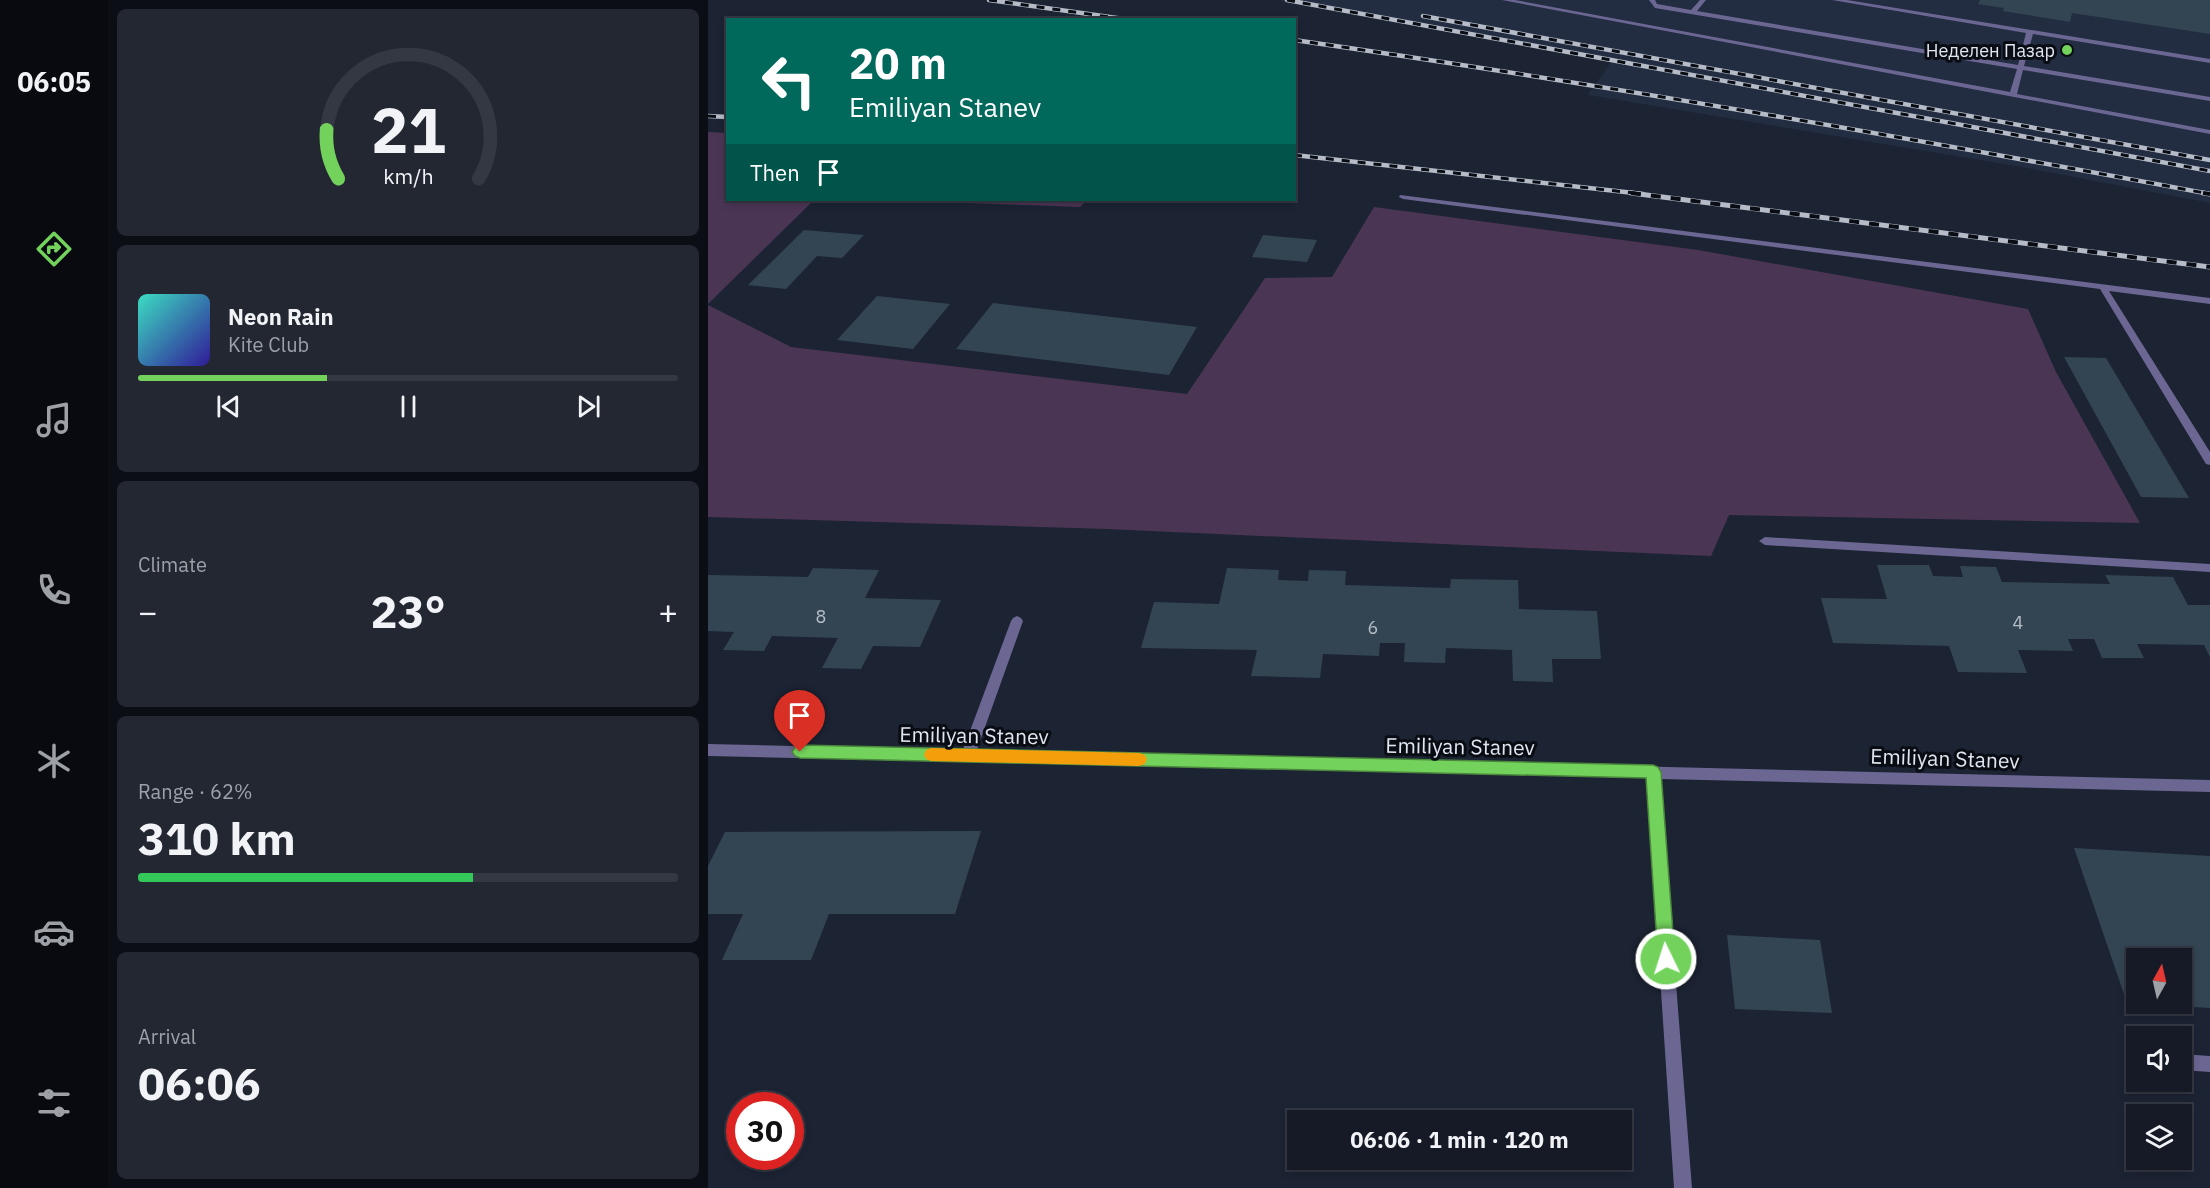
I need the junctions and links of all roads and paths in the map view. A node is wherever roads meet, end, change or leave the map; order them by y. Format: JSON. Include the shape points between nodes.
{"nodes":[{"id":1,"x":1506,"y":0,"type":"edge"},
{"id":2,"x":1652,"y":0,"type":"edge"},
{"id":3,"x":1703,"y":0,"type":"edge"},
{"id":4,"x":1835,"y":0,"type":"edge"},
{"id":5,"x":1693,"y":12,"type":"junction"},
{"id":6,"x":2030,"y":31,"type":"junction"},
{"id":7,"x":2210,"y":61,"type":"edge"},
{"id":8,"x":2020,"y":66,"type":"junction"},
{"id":9,"x":2013,"y":96,"type":"junction"},
{"id":10,"x":2210,"y":99,"type":"edge"},
{"id":11,"x":2210,"y":132,"type":"edge"},
{"id":12,"x":1402,"y":197,"type":"dead end"},
{"id":13,"x":2102,"y":286,"type":"junction"},
{"id":14,"x":2210,"y":301,"type":"edge"},
{"id":15,"x":2210,"y":461,"type":"edge"},
{"id":16,"x":1765,"y":541,"type":"dead end"},
{"id":17,"x":2210,"y":568,"type":"edge"},
{"id":18,"x":1017,"y":621,"type":"dead end"},
{"id":19,"x":708,"y":750,"type":"edge"},
{"id":20,"x":968,"y":755,"type":"junction"},
{"id":21,"x":1653,"y":772,"type":"junction"},
{"id":22,"x":2210,"y":786,"type":"edge"},
{"id":23,"x":2192,"y":1063,"type":"edge"},
{"id":24,"x":2210,"y":1064,"type":"edge"},
{"id":25,"x":1683,"y":1188,"type":"edge"}],
"edges":[{"from":1,"to":9,"type":"street"},
{"from":2,"to":5,"type":"street","via":[[1655,6]]},
{"from":3,"to":5,"type":"street"},
{"from":4,"to":6,"type":"street"},
{"from":5,"to":8,"type":"street"},
{"from":6,"to":7,"type":"street"},
{"from":6,"to":8,"type":"street"},
{"from":8,"to":9,"type":"street"},
{"from":8,"to":10,"type":"street"},
{"from":9,"to":11,"type":"street"},
{"from":12,"to":13,"type":"street"},
{"from":13,"to":14,"type":"street"},
{"from":13,"to":15,"type":"street"},
{"from":16,"to":17,"type":"street"},
{"from":18,"to":20,"type":"street"},
{"from":19,"to":20,"type":"street","name":"Emiliyan Stanev"},
{"from":20,"to":21,"type":"street","name":"Emiliyan Stanev"},
{"from":21,"to":22,"type":"street","name":"Emiliyan Stanev"},
{"from":21,"to":25,"type":"street"},
{"from":23,"to":24,"type":"street"}]}
